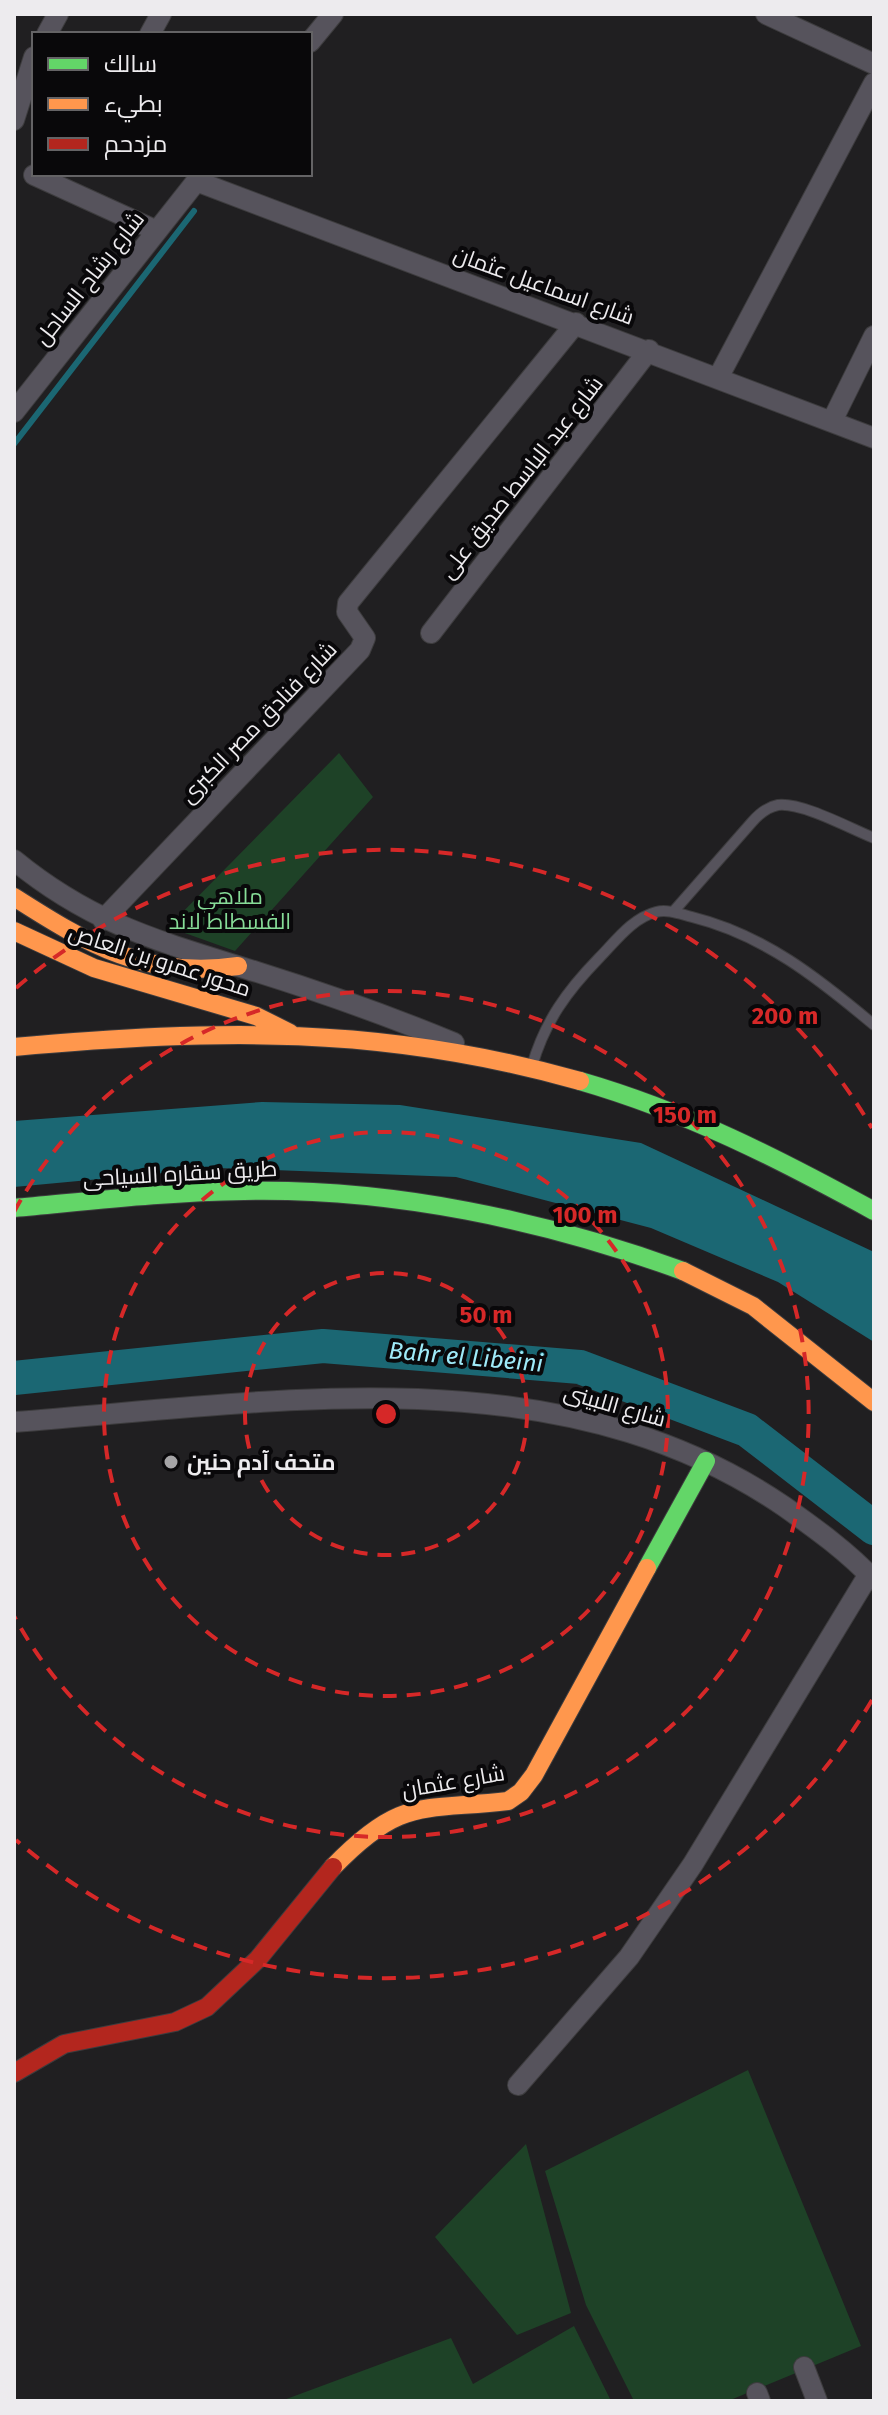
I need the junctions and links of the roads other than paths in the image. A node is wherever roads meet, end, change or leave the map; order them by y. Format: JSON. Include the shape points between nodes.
{"nodes":[{"id":1,"x":58,"y":14,"type":"edge"},
{"id":2,"x":161,"y":14,"type":"edge"},
{"id":3,"x":333,"y":14,"type":"edge"},
{"id":4,"x":766,"y":14,"type":"edge"},
{"id":5,"x":48,"y":32,"type":"edge"},
{"id":6,"x":151,"y":32,"type":"edge"},
{"id":7,"x":312,"y":40,"type":"edge"},
{"id":8,"x":32,"y":63,"type":"edge"},
{"id":9,"x":874,"y":64,"type":"edge"},
{"id":10,"x":874,"y":83,"type":"edge"},
{"id":11,"x":14,"y":120,"type":"edge"},
{"id":12,"x":40,"y":176,"type":"edge"},
{"id":13,"x":199,"y":178,"type":"edge"},
{"id":14,"x":68,"y":181,"type":"edge"},
{"id":15,"x":157,"y":231,"type":"junction"},
{"id":16,"x":576,"y":323,"type":"junction"},
{"id":17,"x":874,"y":336,"type":"edge"},
{"id":18,"x":649,"y":350,"type":"junction"},
{"id":19,"x":719,"y":376,"type":"junction"},
{"id":20,"x":14,"y":412,"type":"edge"},
{"id":21,"x":832,"y":421,"type":"junction"},
{"id":22,"x":874,"y":438,"type":"edge"},
{"id":23,"x":431,"y":633,"type":"dead end"},
{"id":24,"x":874,"y":838,"type":"edge"},
{"id":25,"x":14,"y":860,"type":"edge"},
{"id":26,"x":14,"y":897,"type":"edge"},
{"id":27,"x":673,"y":912,"type":"junction"},
{"id":28,"x":103,"y":920,"type":"junction"},
{"id":29,"x":14,"y":931,"type":"edge"},
{"id":30,"x":238,"y":966,"type":"junction"},
{"id":31,"x":874,"y":1025,"type":"edge"},
{"id":32,"x":290,"y":1033,"type":"junction"},
{"id":33,"x":14,"y":1047,"type":"edge"},
{"id":34,"x":487,"y":1058,"type":"junction"},
{"id":35,"x":531,"y":1069,"type":"junction"},
{"id":36,"x":14,"y":1208,"type":"edge"},
{"id":37,"x":874,"y":1211,"type":"edge"},
{"id":38,"x":874,"y":1402,"type":"edge"},
{"id":39,"x":14,"y":1422,"type":"edge"},
{"id":40,"x":706,"y":1461,"type":"junction"},
{"id":41,"x":871,"y":1577,"type":"edge"},
{"id":42,"x":14,"y":2073,"type":"edge"},
{"id":43,"x":518,"y":2085,"type":"dead end"},
{"id":44,"x":804,"y":2367,"type":"dead end"},
{"id":45,"x":817,"y":2401,"type":"edge"}],
"edges":[{"from":1,"to":5,"type":"street"},
{"from":2,"to":6,"type":"street"},
{"from":3,"to":7,"type":"street"},
{"from":4,"to":9,"type":"street"},
{"from":8,"to":11,"type":"street"},
{"from":10,"to":19,"type":"street"},
{"from":12,"to":14,"type":"street"},
{"from":13,"to":15,"type":"street","name":"شارع رشاح الساحل"},
{"from":13,"to":16,"type":"street","name":"شارع اسماعيل عثمان"},
{"from":14,"to":15,"type":"street"},
{"from":15,"to":20,"type":"street","name":"شارع رشاح الساحل"},
{"from":16,"to":18,"type":"street","name":"شارع اسماعيل عثمان"},
{"from":16,"to":28,"type":"street","name":"شارع فنادق مصر الكبرى","via":[[351,599],[347,612],[365,638],[360,650]]},
{"from":17,"to":21,"type":"street"},
{"from":18,"to":19,"type":"street","name":"شارع اسماعيل عثمان"},
{"from":18,"to":23,"type":"street","name":"شارع عبد الباسط صديق على"},
{"from":19,"to":21,"type":"street","name":"شارع اسماعيل عثمان"},
{"from":21,"to":22,"type":"street","name":"شارع اسماعيل عثمان"},
{"from":24,"to":27,"type":"lane","via":[[777,805],[752,822]]},
{"from":25,"to":28,"type":"street"},
{"from":26,"to":30,"type":"main road","via":[[137,964],[177,971]]},
{"from":27,"to":31,"type":"lane","via":[[763,944],[817,977]]},
{"from":27,"to":35,"type":"lane","via":[[643,917],[574,984],[548,1023]]},
{"from":28,"to":30,"type":"street"},
{"from":29,"to":32,"type":"main road","name":"محور عمرو بن العاص","via":[[94,968],[256,1016]]},
{"from":30,"to":34,"type":"street","via":[[388,1015]]},
{"from":32,"to":33,"type":"main road","via":[[142,1036]]},
{"from":32,"to":34,"type":"main road","via":[[414,1044]]},
{"from":34,"to":35,"type":"main road"},
{"from":35,"to":37,"type":"main road","via":[[715,1128]]},
{"from":36,"to":38,"type":"main road","name":"طريق سقاره السياحى","via":[[196,1192],[288,1192],[381,1198],[488,1215],[652,1260],[735,1295]]},
{"from":39,"to":40,"type":"street","name":"شارع اللبينى","via":[[354,1397],[501,1403],[640,1434]]},
{"from":40,"to":41,"type":"street","name":"شارع اللبينى","via":[[819,1531]]},
{"from":40,"to":42,"type":"main road","name":"شارع عثمان","via":[[521,1792],[508,1801],[413,1809],[387,1819],[352,1847],[241,1978],[206,2008],[171,2024],[73,2040]]},
{"from":41,"to":43,"type":"street","via":[[693,1864],[629,1957]]},
{"from":44,"to":45,"type":"street"}]}
